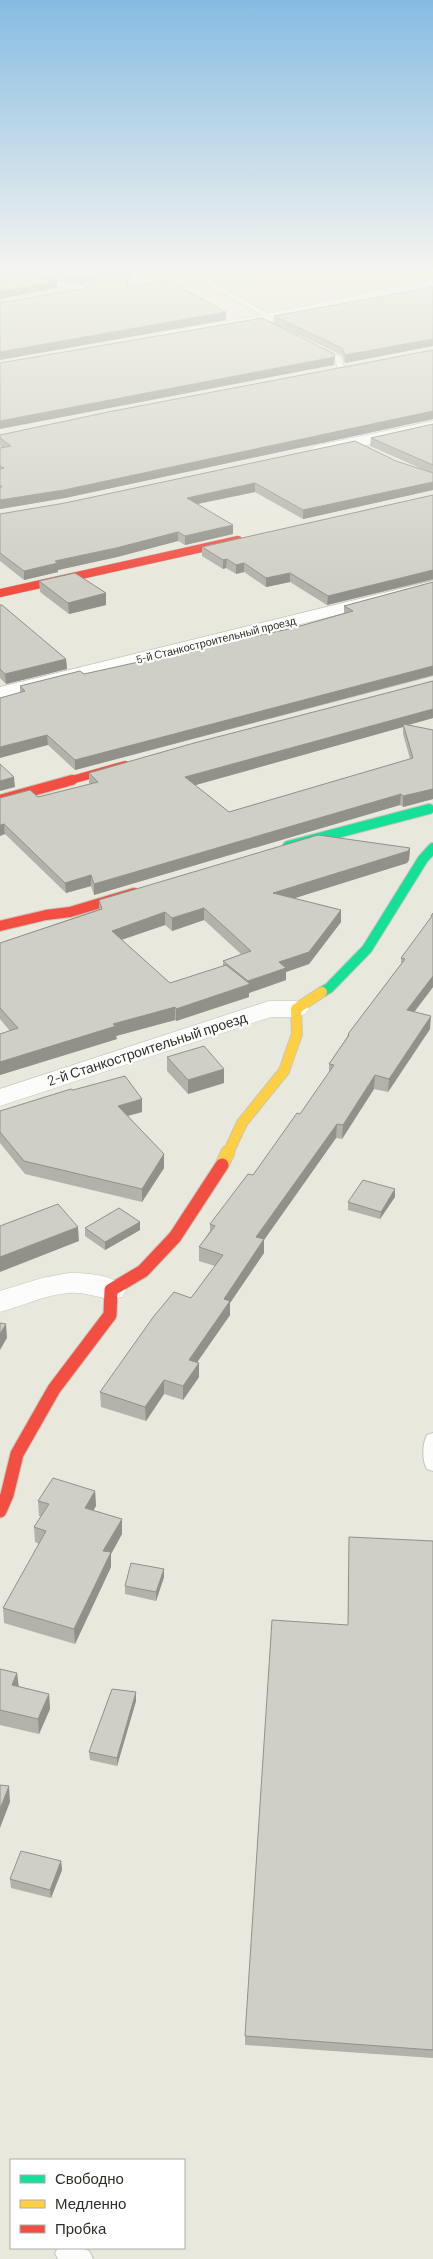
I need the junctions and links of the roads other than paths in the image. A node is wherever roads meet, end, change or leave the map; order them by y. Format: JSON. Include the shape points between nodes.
{"nodes":[{"id":1,"x":433,"y":426,"type":"edge"},
{"id":2,"x":352,"y":443,"type":"junction"},
{"id":3,"x":368,"y":451,"type":"edge"},
{"id":4,"x":304,"y":453,"type":"edge"},
{"id":5,"x":250,"y":538,"type":"edge"},
{"id":6,"x":433,"y":586,"type":"edge"},
{"id":7,"x":0,"y":593,"type":"edge"},
{"id":8,"x":0,"y":693,"type":"edge"},
{"id":9,"x":134,"y":762,"type":"edge"},
{"id":10,"x":0,"y":800,"type":"edge"},
{"id":11,"x":432,"y":810,"type":"edge"},
{"id":12,"x":433,"y":848,"type":"edge"},
{"id":13,"x":276,"y":850,"type":"edge"},
{"id":14,"x":145,"y":889,"type":"edge"},
{"id":15,"x":0,"y":914,"type":"edge"},
{"id":16,"x":0,"y":925,"type":"edge"},
{"id":17,"x":296,"y":1009,"type":"junction"},
{"id":18,"x":0,"y":1098,"type":"edge"},
{"id":19,"x":111,"y":1290,"type":"junction"},
{"id":20,"x":0,"y":1302,"type":"edge"},
{"id":21,"x":433,"y":1439,"type":"edge"},
{"id":22,"x":433,"y":1465,"type":"edge"},
{"id":23,"x":0,"y":1511,"type":"edge"}],
"edges":[{"from":1,"to":2,"type":"street"},
{"from":2,"to":3,"type":"lane"},
{"from":2,"to":4,"type":"street"},
{"from":5,"to":7,"type":"street"},
{"from":6,"to":8,"type":"street","name":"5-й Станкостроительный проезд"},
{"from":9,"to":10,"type":"street"},
{"from":11,"to":13,"type":"street"},
{"from":12,"to":17,"type":"street","via":[[367,949],[329,988]]},
{"from":14,"to":16,"type":"street","via":[[70,912]]},
{"from":15,"to":16,"type":"street"},
{"from":17,"to":18,"type":"street","name":"2-й Станкостроительный проезд","via":[[269,1009]]},
{"from":17,"to":19,"type":"street","via":[[297,1034],[284,1071],[242,1123],[212,1181],[175,1237],[143,1271]]},
{"from":19,"to":20,"type":"street","via":[[97,1284],[63,1282]]},
{"from":19,"to":23,"type":"street","via":[[110,1315],[54,1389],[17,1454]]},
{"from":21,"to":22,"type":"lane"}]}
